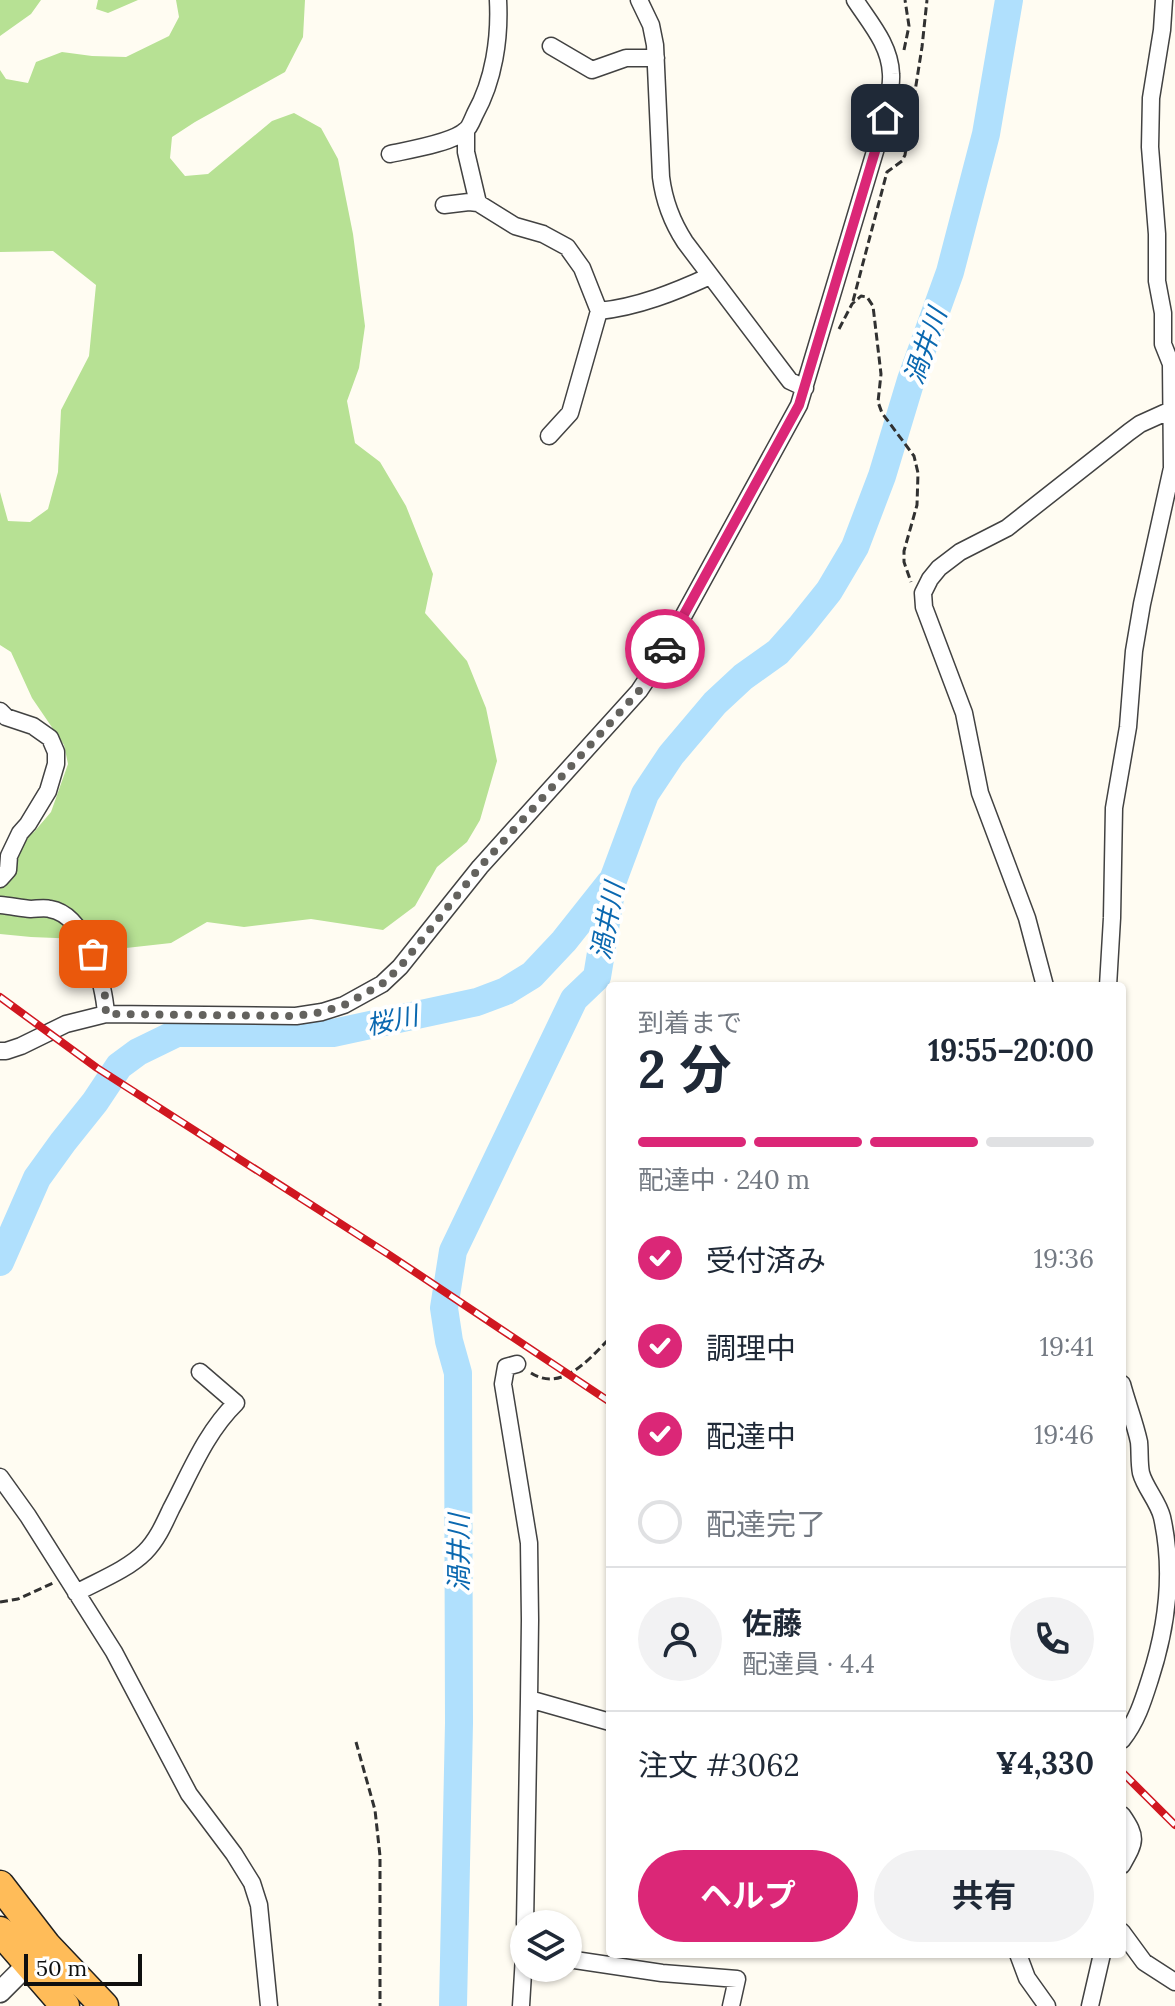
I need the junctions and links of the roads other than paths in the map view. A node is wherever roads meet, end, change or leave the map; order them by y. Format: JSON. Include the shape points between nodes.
{"nodes":[{"id":1,"x":498,"y":0,"type":"edge"},
{"id":2,"x":639,"y":0,"type":"edge"},
{"id":3,"x":855,"y":0,"type":"edge"},
{"id":4,"x":1164,"y":0,"type":"edge"},
{"id":5,"x":551,"y":46,"type":"dead end"},
{"id":6,"x":656,"y":58,"type":"junction"},
{"id":7,"x":466,"y":130,"type":"junction"},
{"id":8,"x":390,"y":154,"type":"dead end"},
{"id":9,"x":478,"y":203,"type":"junction"},
{"id":10,"x":444,"y":205,"type":"dead end"},
{"id":11,"x":710,"y":276,"type":"junction"},
{"id":12,"x":599,"y":311,"type":"junction"},
{"id":13,"x":1173,"y":361,"type":"edge"},
{"id":14,"x":805,"y":388,"type":"junction"},
{"id":15,"x":1171,"y":410,"type":"junction"},
{"id":16,"x":549,"y":436,"type":"dead end"},
{"id":17,"x":1172,"y":485,"type":"edge"},
{"id":18,"x":0,"y":711,"type":"edge"},
{"id":19,"x":0,"y":879,"type":"edge"},
{"id":20,"x":0,"y":905,"type":"edge"},
{"id":21,"x":1044,"y":982,"type":"edge"},
{"id":22,"x":1108,"y":982,"type":"edge"},
{"id":23,"x":106,"y":1014,"type":"junction"},
{"id":24,"x":0,"y":1051,"type":"edge"},
{"id":25,"x":517,"y":1364,"type":"road end"},
{"id":26,"x":200,"y":1372,"type":"dead end"},
{"id":27,"x":1126,"y":1398,"type":"edge"},
{"id":28,"x":0,"y":1477,"type":"edge"},
{"id":29,"x":76,"y":1593,"type":"junction"},
{"id":30,"x":529,"y":1699,"type":"junction"},
{"id":31,"x":606,"y":1721,"type":"edge"},
{"id":32,"x":1126,"y":1735,"type":"edge"},
{"id":33,"x":1126,"y":1822,"type":"edge"},
{"id":34,"x":1126,"y":1858,"type":"edge"},
{"id":35,"x":0,"y":1885,"type":"edge"},
{"id":36,"x":525,"y":1910,"type":"edge"},
{"id":37,"x":0,"y":1931,"type":"edge"},
{"id":38,"x":1126,"y":1937,"type":"edge"},
{"id":39,"x":37,"y":1954,"type":"junction"},
{"id":40,"x":1020,"y":1958,"type":"edge"},
{"id":41,"x":1101,"y":1958,"type":"edge"},
{"id":42,"x":582,"y":1961,"type":"edge"},
{"id":43,"x":522,"y":1982,"type":"edge"},
{"id":44,"x":1175,"y":1982,"type":"edge"},
{"id":45,"x":0,"y":1992,"type":"edge"},
{"id":46,"x":65,"y":2006,"type":"edge"},
{"id":47,"x":104,"y":2006,"type":"edge"},
{"id":48,"x":269,"y":2006,"type":"edge"},
{"id":49,"x":521,"y":2006,"type":"edge"},
{"id":50,"x":731,"y":2006,"type":"edge"},
{"id":51,"x":1047,"y":2006,"type":"edge"},
{"id":52,"x":1090,"y":2006,"type":"edge"}],
"edges":[{"from":1,"to":7,"type":"street","via":[[491,76]]},
{"from":2,"to":6,"type":"street","via":[[654,34]]},
{"from":3,"to":14,"type":"street","via":[[882,41],[891,75],[885,118]]},
{"from":4,"to":13,"type":"street","via":[[1150,147],[1163,344]]},
{"from":5,"to":6,"type":"street","via":[[592,70],[626,58]]},
{"from":6,"to":11,"type":"street","via":[[663,193],[678,233]]},
{"from":7,"to":8,"type":"street","via":[[426,147]]},
{"from":7,"to":9,"type":"street"},
{"from":9,"to":10,"type":"street"},
{"from":9,"to":12,"type":"street","via":[[515,226],[567,247],[582,268]]},
{"from":11,"to":12,"type":"street","via":[[651,300]]},
{"from":11,"to":14,"type":"street","via":[[790,381]]},
{"from":12,"to":16,"type":"street","via":[[570,413]]},
{"from":13,"to":15,"type":"street"},
{"from":14,"to":23,"type":"street","via":[[639,691],[382,984],[344,1005],[296,1016]]},
{"from":15,"to":17,"type":"street"},
{"from":15,"to":21,"type":"street","via":[[1140,424],[1007,528],[960,552],[939,568],[923,593],[964,713],[980,793],[1027,918]]},
{"from":17,"to":22,"type":"street","via":[[1134,651],[1114,808]]},
{"from":18,"to":19,"type":"street","via":[[42,732],[56,752],[48,791],[20,833]]},
{"from":20,"to":23,"type":"street","via":[[52,909],[75,925],[93,954]]},
{"from":23,"to":24,"type":"street"},
{"from":25,"to":30,"type":"street","via":[[506,1367],[503,1384],[529,1543]]},
{"from":26,"to":29,"type":"street","via":[[236,1403],[210,1434],[144,1553]]},
{"from":27,"to":32,"type":"street","via":[[1139,1442],[1141,1473],[1161,1515],[1168,1583],[1159,1651],[1139,1713]]},
{"from":28,"to":29,"type":"street"},
{"from":29,"to":48,"type":"street","via":[[114,1652],[189,1794],[252,1883]]},
{"from":30,"to":31,"type":"street"},
{"from":30,"to":36,"type":"street"},
{"from":33,"to":34,"type":"street","via":[[1134,1843]]},
{"from":35,"to":39,"type":"highway"},
{"from":37,"to":39,"type":"highway"},
{"from":38,"to":44,"type":"street","via":[[1144,1962]]},
{"from":39,"to":45,"type":"street"},
{"from":39,"to":46,"type":"highway"},
{"from":39,"to":47,"type":"highway"},
{"from":40,"to":51,"type":"street"},
{"from":41,"to":52,"type":"street"},
{"from":42,"to":50,"type":"street","via":[[737,1979]]},
{"from":43,"to":49,"type":"street"}]}
